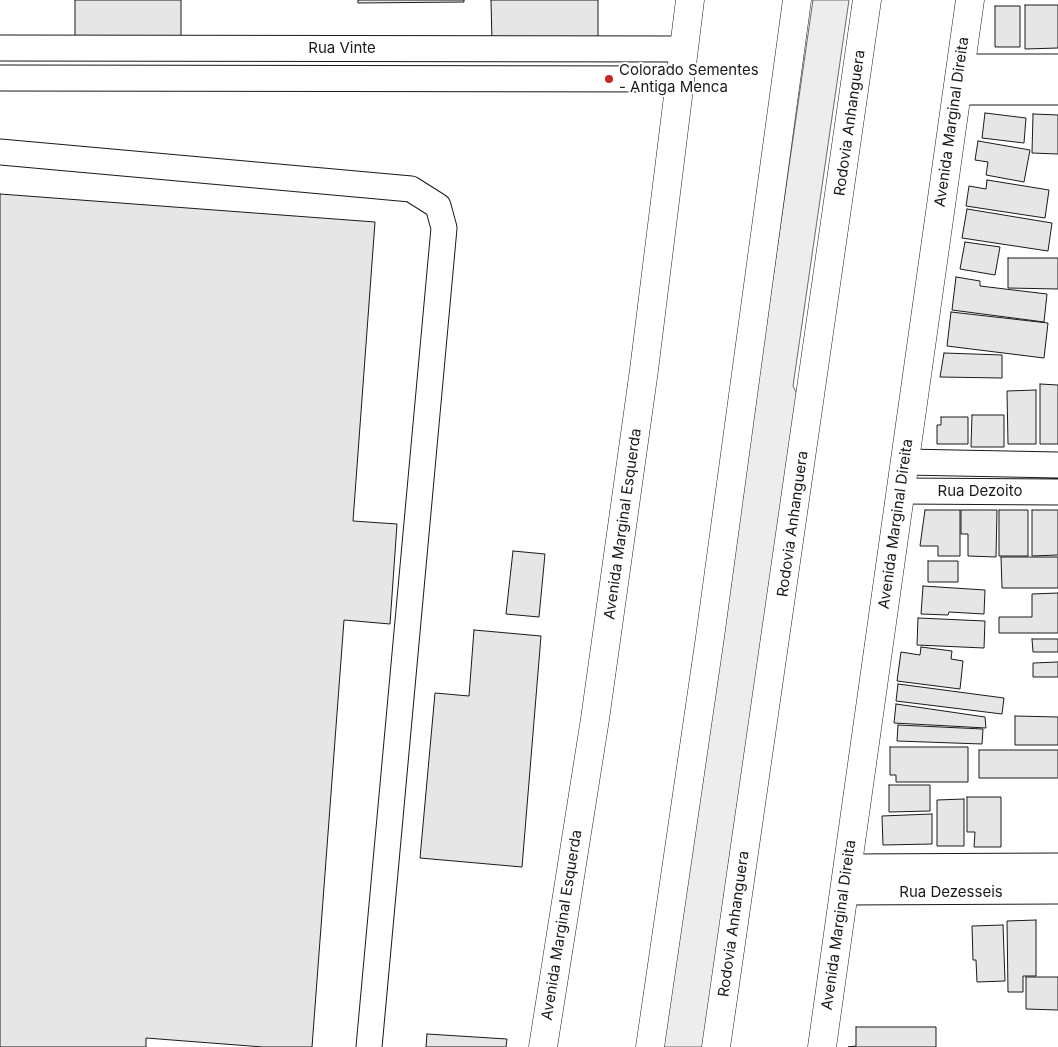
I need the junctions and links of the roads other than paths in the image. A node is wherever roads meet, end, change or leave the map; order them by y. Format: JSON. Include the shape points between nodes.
{"nodes":[{"id":1,"x":690,"y":0,"type":"edge"},
{"id":2,"x":797,"y":0,"type":"edge"},
{"id":3,"x":867,"y":0,"type":"edge"},
{"id":4,"x":970,"y":0,"type":"edge"},
{"id":5,"x":0,"y":48,"type":"edge"},
{"id":6,"x":684,"y":49,"type":"junction"},
{"id":7,"x":1058,"y":67,"type":"edge"},
{"id":8,"x":0,"y":78,"type":"edge"},
{"id":9,"x":680,"y":79,"type":"junction"},
{"id":10,"x":959,"y":79,"type":"junction"},
{"id":11,"x":1058,"y":92,"type":"edge"},
{"id":12,"x":0,"y":152,"type":"edge"},
{"id":13,"x":905,"y":462,"type":"junction"},
{"id":14,"x":1058,"y":465,"type":"edge"},
{"id":15,"x":901,"y":491,"type":"junction"},
{"id":16,"x":1058,"y":492,"type":"edge"},
{"id":17,"x":1058,"y":866,"type":"edge"},
{"id":18,"x":846,"y":880,"type":"junction"},
{"id":19,"x":1058,"y":891,"type":"edge"},
{"id":20,"x":369,"y":1047,"type":"edge"},
{"id":21,"x":543,"y":1047,"type":"edge"},
{"id":22,"x":650,"y":1047,"type":"edge"},
{"id":23,"x":716,"y":1047,"type":"edge"},
{"id":24,"x":822,"y":1047,"type":"edge"}],
"edges":[{"from":1,"to":6,"type":"main road","name":"Avenida Marginal Esquerda"},
{"from":2,"to":22,"type":"main road","via":[[710,638]]},
{"from":3,"to":23,"type":"main road","name":"Rodovia Anhanguera"},
{"from":4,"to":10,"type":"main road","name":"Avenida Marginal Direita"},
{"from":5,"to":6,"type":"street","name":"Rua Vinte"},
{"from":6,"to":9,"type":"main road","name":"Avenida Marginal Esquerda"},
{"from":7,"to":10,"type":"street"},
{"from":8,"to":9,"type":"street","name":"Rua Vinte"},
{"from":9,"to":21,"type":"main road","name":"Avenida Marginal Esquerda","via":[[597,710]]},
{"from":10,"to":11,"type":"street"},
{"from":10,"to":13,"type":"main road","name":"Avenida Marginal Direita"},
{"from":12,"to":20,"type":"street","via":[[411,189],[438,206],[444,228]]},
{"from":13,"to":14,"type":"street","name":"Rua Dezoito"},
{"from":13,"to":15,"type":"main road","name":"Avenida Marginal Direita"},
{"from":15,"to":16,"type":"street","name":"Rua Dezoito"},
{"from":15,"to":18,"type":"main road","name":"Avenida Marginal Direita"},
{"from":17,"to":18,"type":"street","name":"Rua Dezesseis"},
{"from":18,"to":19,"type":"street","name":"Rua Dezesseis"},
{"from":18,"to":24,"type":"main road","name":"Avenida Marginal Direita"}]}
